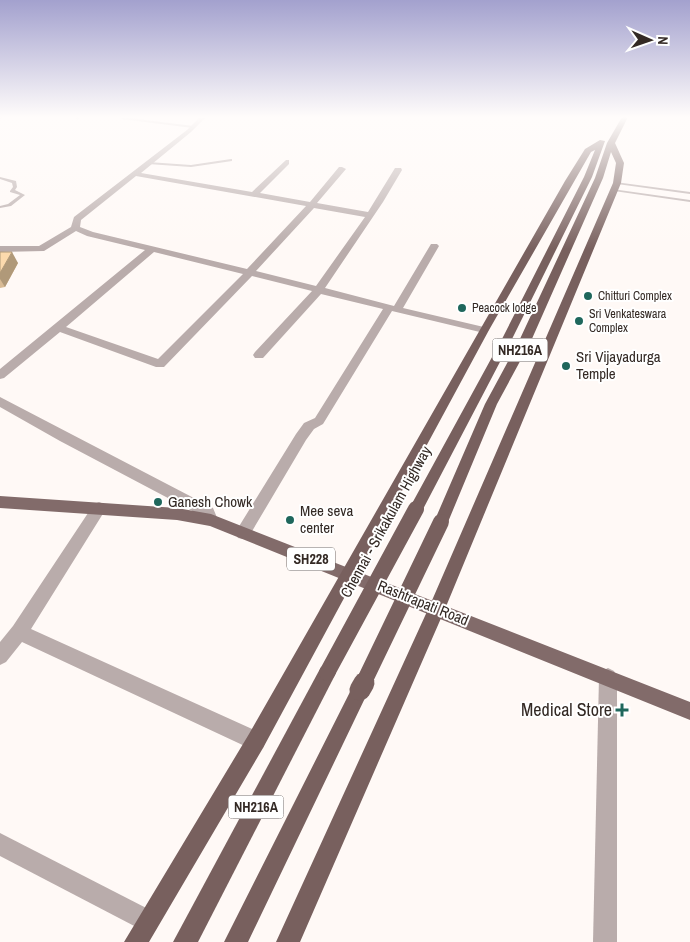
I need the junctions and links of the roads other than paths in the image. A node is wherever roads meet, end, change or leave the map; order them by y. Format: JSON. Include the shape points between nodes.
{"nodes":[{"id":1,"x":150,"y":161,"type":"edge"},
{"id":2,"x":225,"y":161,"type":"edge"},
{"id":3,"x":582,"y":161,"type":"edge"},
{"id":4,"x":595,"y":161,"type":"edge"},
{"id":5,"x":602,"y":161,"type":"edge"},
{"id":6,"x":619,"y":161,"type":"edge"},
{"id":7,"x":286,"y":162,"type":"dead end"},
{"id":8,"x":148,"y":163,"type":"junction"},
{"id":9,"x":342,"y":169,"type":"dead end"},
{"id":10,"x":398,"y":170,"type":"dead end"},
{"id":11,"x":136,"y":174,"type":"junction"},
{"id":12,"x":0,"y":178,"type":"edge"},
{"id":13,"x":616,"y":187,"type":"junction"},
{"id":14,"x":690,"y":193,"type":"edge"},
{"id":15,"x":254,"y":195,"type":"junction"},
{"id":16,"x":690,"y":201,"type":"edge"},
{"id":17,"x":312,"y":205,"type":"junction"},
{"id":18,"x":0,"y":207,"type":"edge"},
{"id":19,"x":370,"y":215,"type":"junction"},
{"id":20,"x":75,"y":228,"type":"junction"},
{"id":21,"x":434,"y":246,"type":"dead end"},
{"id":22,"x":153,"y":248,"type":"junction"},
{"id":23,"x":0,"y":249,"type":"edge"},
{"id":24,"x":251,"y":272,"type":"junction"},
{"id":25,"x":318,"y":291,"type":"junction"},
{"id":26,"x":393,"y":309,"type":"junction"},
{"id":27,"x":58,"y":328,"type":"junction"},
{"id":28,"x":484,"y":330,"type":"junction"},
{"id":29,"x":259,"y":355,"type":"dead end"},
{"id":30,"x":0,"y":375,"type":"edge"},
{"id":31,"x":0,"y":402,"type":"edge"},
{"id":32,"x":0,"y":502,"type":"edge"},
{"id":33,"x":99,"y":508,"type":"junction"},
{"id":34,"x":211,"y":520,"type":"junction"},
{"id":35,"x":243,"y":533,"type":"junction"},
{"id":36,"x":349,"y":574,"type":"junction"},
{"id":37,"x":437,"y":609,"type":"junction"},
{"id":38,"x":19,"y":632,"type":"junction"},
{"id":39,"x":0,"y":656,"type":"edge"},
{"id":40,"x":608,"y":677,"type":"junction"},
{"id":41,"x":690,"y":711,"type":"edge"},
{"id":42,"x":256,"y":741,"type":"junction"},
{"id":43,"x":0,"y":844,"type":"edge"},
{"id":44,"x":148,"y":921,"type":"junction"},
{"id":45,"x":136,"y":942,"type":"edge"},
{"id":46,"x":185,"y":942,"type":"edge"},
{"id":47,"x":236,"y":942,"type":"edge"},
{"id":48,"x":288,"y":942,"type":"edge"},
{"id":49,"x":605,"y":942,"type":"edge"}],
"edges":[{"from":1,"to":8,"type":"street"},
{"from":2,"to":8,"type":"lane","via":[[191,166]]},
{"from":3,"to":28,"type":"highway"},
{"from":4,"to":46,"type":"highway","name":"Chennai - Srikakulam Highway","number":"NH216A","bridge":true,"via":[[513,328]]},
{"from":5,"to":47,"type":"highway","number":"NH216A","bridge":true,"via":[[599,178],[525,340],[491,404],[441,522]]},
{"from":6,"to":13,"type":"highway"},
{"from":7,"to":15,"type":"street"},
{"from":8,"to":11,"type":"street"},
{"from":9,"to":17,"type":"street"},
{"from":10,"to":19,"type":"street"},
{"from":11,"to":15,"type":"street"},
{"from":11,"to":20,"type":"street","via":[[77,219]]},
{"from":12,"to":18,"type":"lane","via":[[14,182],[12,190],[22,196],[14,203]]},
{"from":13,"to":14,"type":"lane"},
{"from":13,"to":16,"type":"lane"},
{"from":13,"to":37,"type":"highway"},
{"from":15,"to":17,"type":"street"},
{"from":17,"to":19,"type":"street"},
{"from":17,"to":24,"type":"street"},
{"from":19,"to":25,"type":"street"},
{"from":20,"to":22,"type":"street"},
{"from":20,"to":23,"type":"street","via":[[42,249]]},
{"from":21,"to":26,"type":"street"},
{"from":22,"to":24,"type":"street"},
{"from":22,"to":27,"type":"street"},
{"from":24,"to":25,"type":"street"},
{"from":24,"to":27,"type":"street","via":[[160,364]]},
{"from":25,"to":26,"type":"street"},
{"from":25,"to":29,"type":"street"},
{"from":26,"to":28,"type":"street"},
{"from":26,"to":35,"type":"street","via":[[318,421],[301,437]]},
{"from":27,"to":30,"type":"street"},
{"from":28,"to":36,"type":"highway"},
{"from":31,"to":34,"type":"street","via":[[208,512]]},
{"from":32,"to":33,"type":"main road","name":"Rashtrapati Road","number":"SH228"},
{"from":33,"to":34,"type":"main road","name":"Rashtrapati Road","number":"SH228"},
{"from":33,"to":38,"type":"street"},
{"from":34,"to":35,"type":"main road","name":"Rashtrapati Road","number":"SH228"},
{"from":35,"to":36,"type":"main road","name":"Rashtrapati Road","number":"SH228"},
{"from":36,"to":37,"type":"main road","name":"Rashtrapati Road","number":"SH228"},
{"from":36,"to":42,"type":"highway"},
{"from":37,"to":40,"type":"main road","name":"Rashtrapati Road","number":"SH228"},
{"from":37,"to":48,"type":"highway"},
{"from":38,"to":39,"type":"street"},
{"from":38,"to":42,"type":"street"},
{"from":40,"to":41,"type":"main road","number":"SH228"},
{"from":40,"to":49,"type":"street"},
{"from":42,"to":44,"type":"highway"},
{"from":43,"to":44,"type":"street"},
{"from":44,"to":45,"type":"highway"}]}
